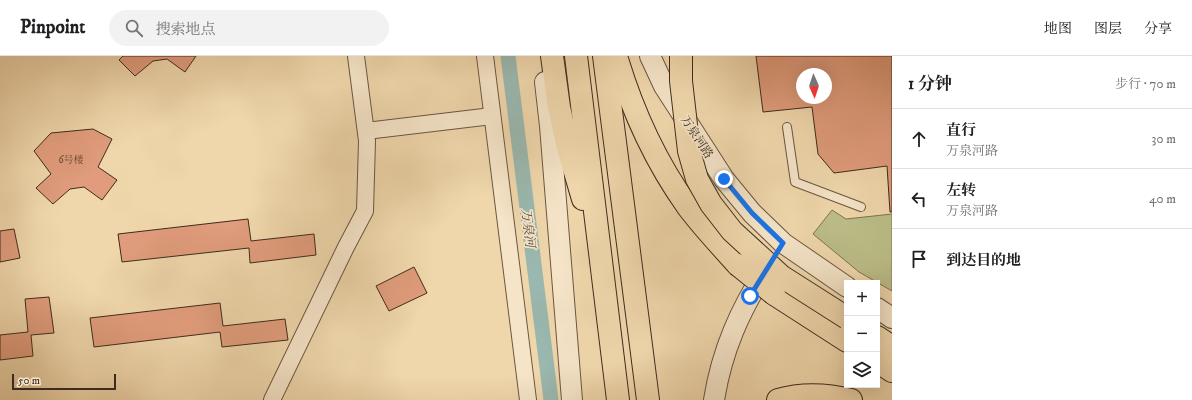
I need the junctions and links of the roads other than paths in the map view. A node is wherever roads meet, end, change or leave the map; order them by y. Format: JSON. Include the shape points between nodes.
{"nodes":[{"id":1,"x":356,"y":56,"type":"edge"},
{"id":2,"x":485,"y":56,"type":"edge"},
{"id":3,"x":542,"y":56,"type":"edge"},
{"id":4,"x":552,"y":56,"type":"edge"},
{"id":5,"x":576,"y":56,"type":"edge"},
{"id":6,"x":604,"y":56,"type":"edge"},
{"id":7,"x":616,"y":56,"type":"edge"},
{"id":8,"x":650,"y":56,"type":"edge"},
{"id":9,"x":681,"y":56,"type":"edge"},
{"id":10,"x":492,"y":116,"type":"junction"},
{"id":11,"x":787,"y":127,"type":"dead end"},
{"id":12,"x":366,"y":131,"type":"junction"},
{"id":13,"x":861,"y":206,"type":"dead end"},
{"id":14,"x":783,"y":243,"type":"junction"},
{"id":15,"x":602,"y":266,"type":"junction"},
{"id":16,"x":844,"y":285,"type":"edge"},
{"id":17,"x":607,"y":304,"type":"junction"},
{"id":18,"x":880,"y":310,"type":"edge"},
{"id":19,"x":844,"y":316,"type":"edge"},
{"id":20,"x":892,"y":318,"type":"edge"},
{"id":21,"x":844,"y":339,"type":"edge"},
{"id":22,"x":880,"y":339,"type":"edge"},
{"id":23,"x":892,"y":347,"type":"edge"},
{"id":24,"x":880,"y":363,"type":"edge"},
{"id":25,"x":892,"y":371,"type":"edge"},
{"id":26,"x":272,"y":400,"type":"edge"},
{"id":27,"x":528,"y":400,"type":"edge"},
{"id":28,"x":572,"y":400,"type":"edge"},
{"id":29,"x":604,"y":400,"type":"edge"},
{"id":30,"x":618,"y":400,"type":"edge"},
{"id":31,"x":648,"y":400,"type":"edge"},
{"id":32,"x":714,"y":400,"type":"edge"},
{"id":33,"x":778,"y":400,"type":"edge"},
{"id":34,"x":851,"y":400,"type":"edge"}],
"edges":[{"from":1,"to":12,"type":"street"},
{"from":2,"to":10,"type":"street"},
{"from":3,"to":28,"type":"street"},
{"from":4,"to":15,"type":"highway","via":[[568,148]]},
{"from":5,"to":15,"type":"highway"},
{"from":6,"to":31,"type":"highway"},
{"from":7,"to":21,"type":"highway","bridge":true,"via":[[640,125],[688,207],[738,265],[774,294]]},
{"from":8,"to":14,"type":"street","name":"万泉河路","via":[[664,86],[724,179],[752,213]]},
{"from":9,"to":19,"type":"highway","bridge":true,"via":[[681,81],[689,151],[696,179],[711,204],[732,231],[781,276]]},
{"from":10,"to":12,"type":"street"},
{"from":10,"to":27,"type":"street"},
{"from":11,"to":13,"type":"lane","via":[[795,182]]},
{"from":12,"to":26,"type":"street","via":[[366,212],[346,247]]},
{"from":14,"to":16,"type":"street","name":"万泉河路"},
{"from":14,"to":32,"type":"street","via":[[736,322],[723,355]]},
{"from":15,"to":17,"type":"highway"},
{"from":17,"to":29,"type":"highway"},
{"from":17,"to":30,"type":"highway"},
{"from":18,"to":20,"type":"street"},
{"from":22,"to":23,"type":"highway"},
{"from":24,"to":25,"type":"highway"},
{"from":33,"to":34,"type":"highway","via":[[814,395]]}]}
